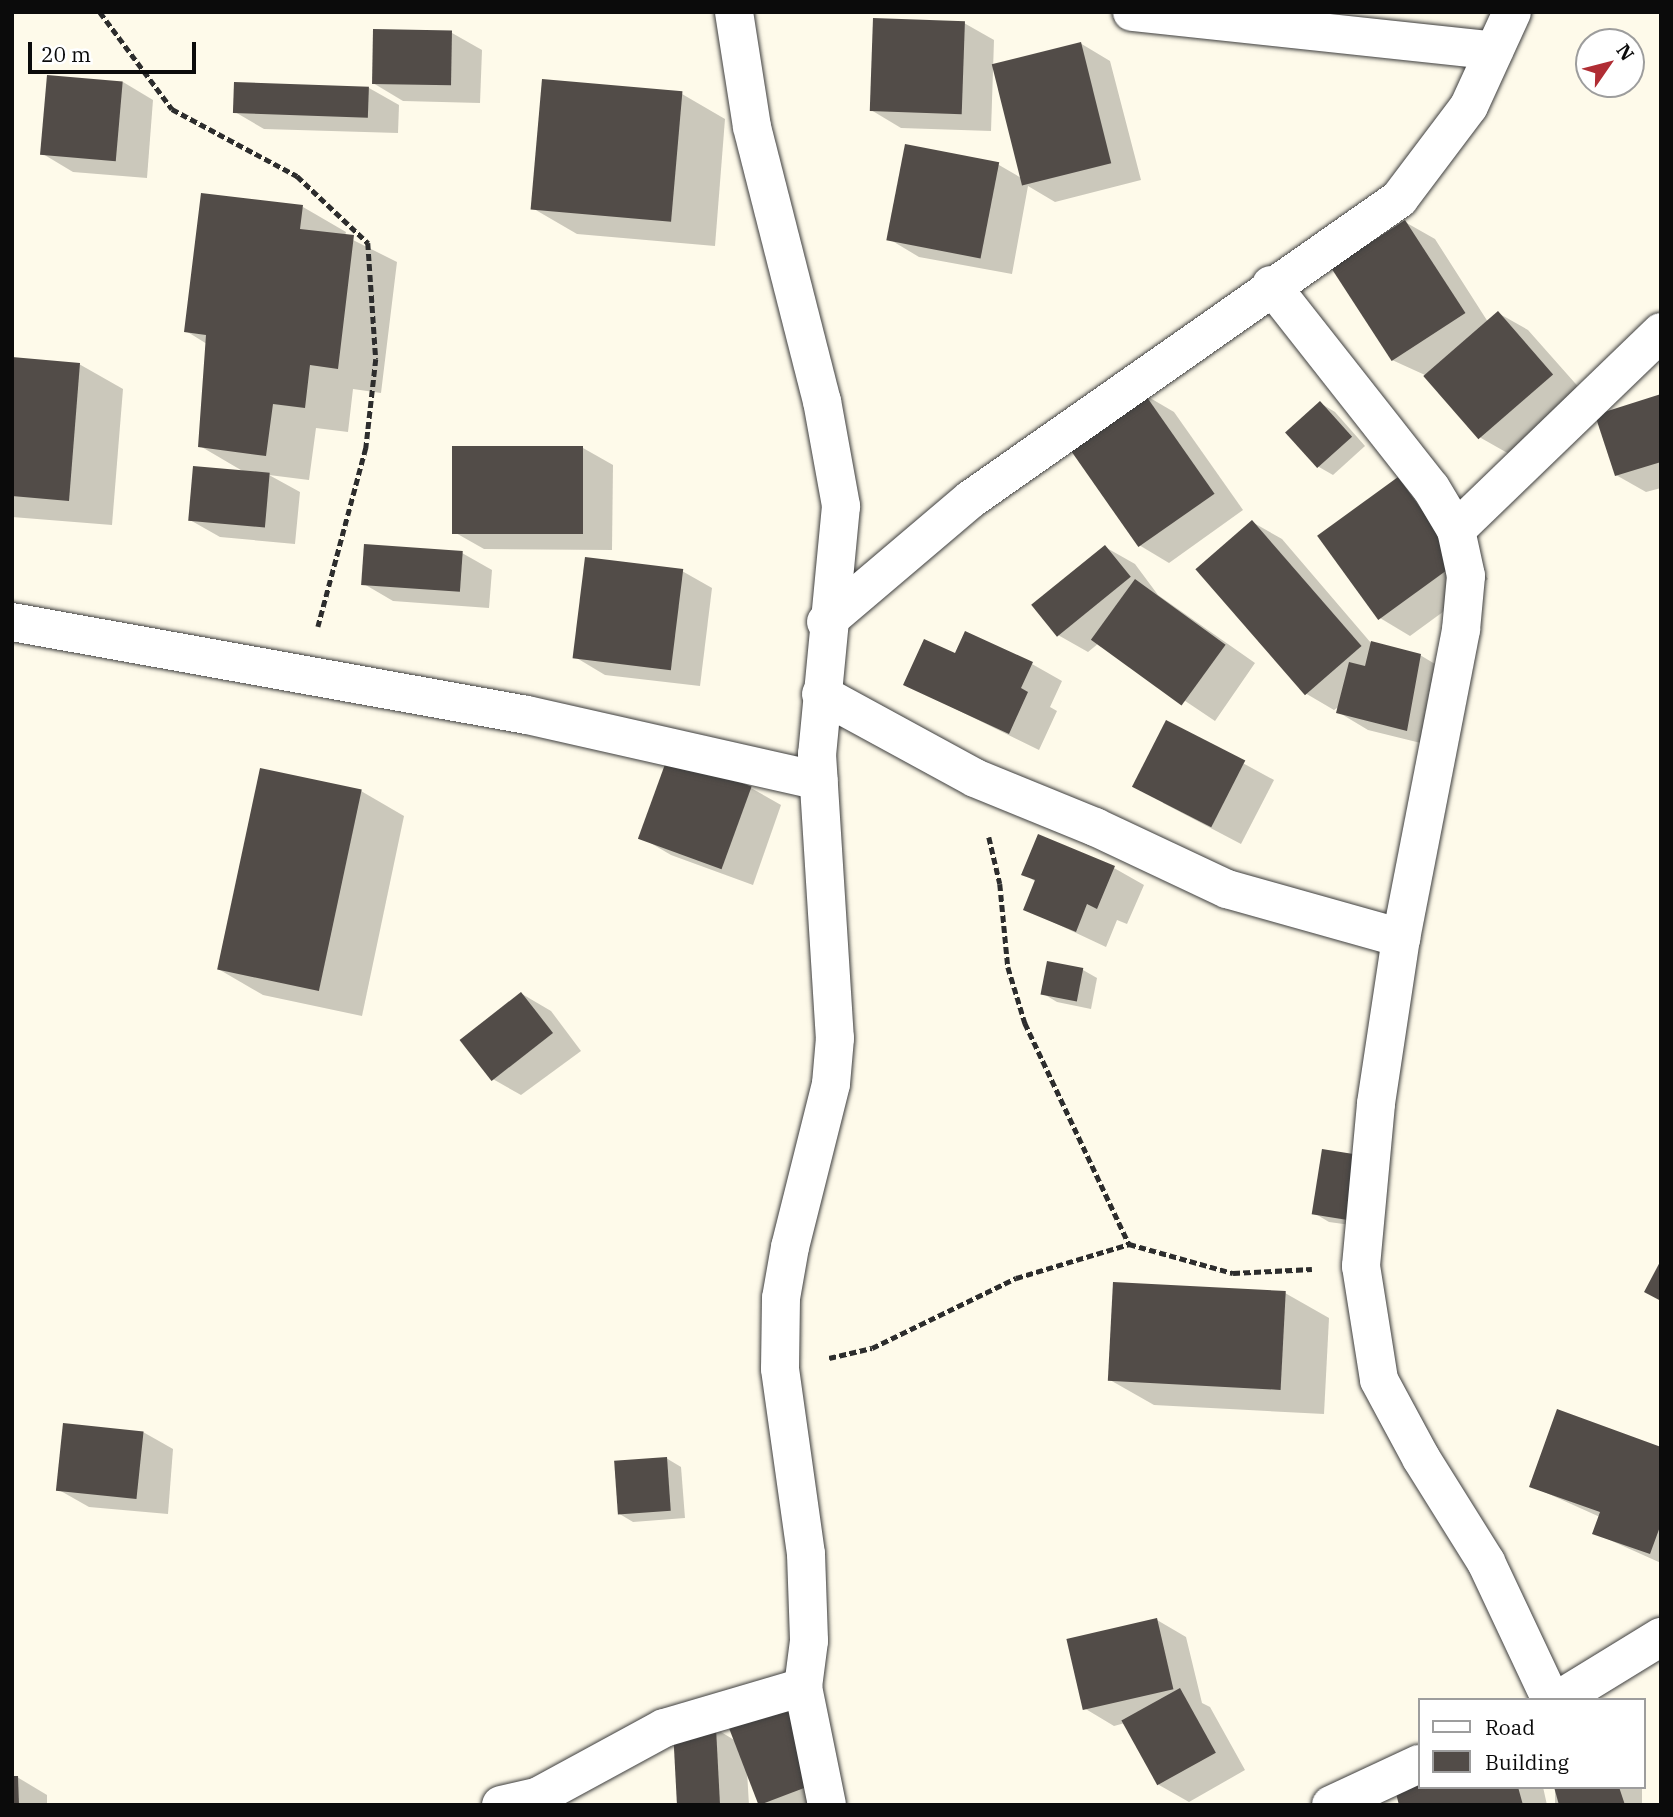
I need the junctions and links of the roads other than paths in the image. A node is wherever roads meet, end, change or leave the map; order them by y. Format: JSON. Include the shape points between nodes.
{"nodes":[{"id":1,"x":734,"y":12,"type":"edge"},
{"id":2,"x":1132,"y":12,"type":"edge"},
{"id":3,"x":1512,"y":12,"type":"edge"},
{"id":4,"x":1494,"y":51,"type":"junction"},
{"id":5,"x":1271,"y":285,"type":"junction"},
{"id":6,"x":1661,"y":332,"type":"edge"},
{"id":7,"x":1456,"y":530,"type":"junction"},
{"id":8,"x":12,"y":621,"type":"edge"},
{"id":9,"x":826,"y":622,"type":"junction"},
{"id":10,"x":821,"y":694,"type":"junction"},
{"id":11,"x":819,"y":781,"type":"junction"},
{"id":12,"x":1401,"y":938,"type":"junction"},
{"id":13,"x":1661,"y":1637,"type":"edge"},
{"id":14,"x":803,"y":1687,"type":"junction"},
{"id":15,"x":1550,"y":1698,"type":"edge"},
{"id":16,"x":1561,"y":1698,"type":"edge"},
{"id":17,"x":1418,"y":1764,"type":"edge"},
{"id":18,"x":501,"y":1805,"type":"edge"},
{"id":19,"x":827,"y":1805,"type":"edge"},
{"id":20,"x":1331,"y":1805,"type":"edge"}],
"edges":[{"from":1,"to":9,"type":"street","via":[[752,127],[836,470],[841,506]]},
{"from":2,"to":4,"type":"street"},
{"from":3,"to":4,"type":"street"},
{"from":4,"to":5,"type":"street","via":[[1469,106],[1399,199]]},
{"from":5,"to":7,"type":"street","via":[[1430,488]]},
{"from":5,"to":9,"type":"street","via":[[1092,418],[971,499]]},
{"from":6,"to":7,"type":"street"},
{"from":7,"to":12,"type":"street","via":[[1466,576],[1461,630]]},
{"from":8,"to":11,"type":"street","via":[[527,715]]},
{"from":9,"to":10,"type":"street"},
{"from":10,"to":11,"type":"street"},
{"from":10,"to":12,"type":"street","via":[[975,778],[1095,827],[1227,889]]},
{"from":11,"to":14,"type":"street","via":[[835,1038],[831,1084],[781,1298],[780,1370],[806,1554],[809,1641]]},
{"from":12,"to":15,"type":"street","via":[[1376,1104],[1361,1266],[1379,1380],[1486,1562]]},
{"from":13,"to":16,"type":"street"},
{"from":14,"to":18,"type":"street","via":[[664,1728],[537,1797]]},
{"from":14,"to":19,"type":"street"},
{"from":17,"to":20,"type":"street"}]}
